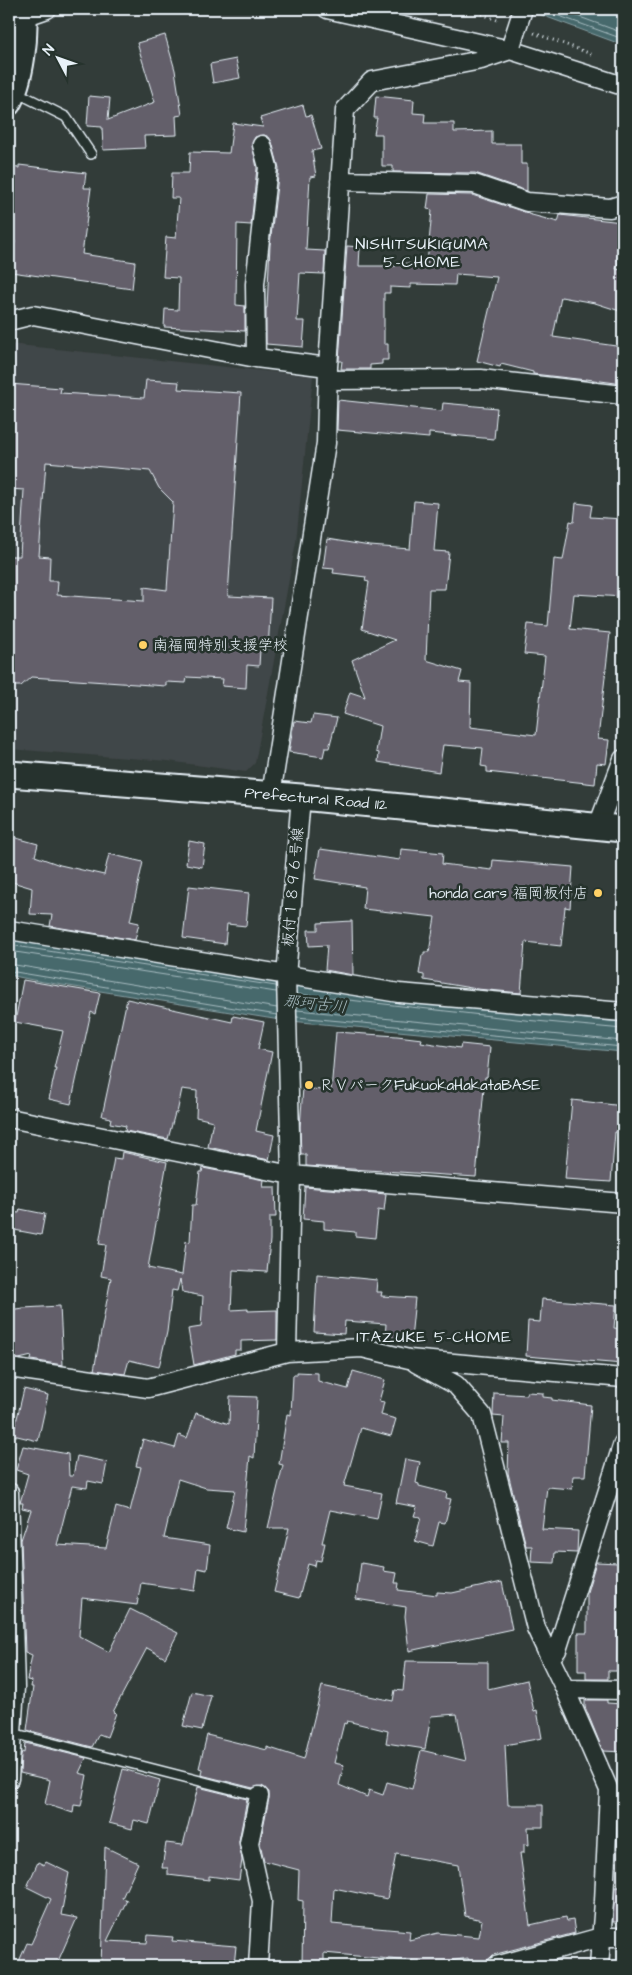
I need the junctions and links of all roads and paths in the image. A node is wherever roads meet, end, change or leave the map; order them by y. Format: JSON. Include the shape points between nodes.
{"nodes":[{"id":1,"x":47,"y":9,"type":"edge"},
{"id":2,"x":326,"y":9,"type":"edge"},
{"id":3,"x":468,"y":9,"type":"edge"},
{"id":4,"x":524,"y":9,"type":"edge"},
{"id":5,"x":20,"y":16,"type":"edge"},
{"id":6,"x":504,"y":22,"type":"dead end"},
{"id":7,"x":532,"y":32,"type":"dead end"},
{"id":8,"x":511,"y":46,"type":"junction"},
{"id":9,"x":596,"y":56,"type":"dead end"},
{"id":10,"x":623,"y":86,"type":"edge"},
{"id":11,"x":12,"y":98,"type":"edge"},
{"id":12,"x":262,"y":145,"type":"dead end"},
{"id":13,"x":91,"y":154,"type":"dead end"},
{"id":14,"x":340,"y":181,"type":"junction"},
{"id":15,"x":623,"y":204,"type":"edge"},
{"id":16,"x":9,"y":321,"type":"edge"},
{"id":17,"x":256,"y":358,"type":"junction"},
{"id":18,"x":328,"y":374,"type":"junction"},
{"id":19,"x":623,"y":395,"type":"edge"},
{"id":20,"x":623,"y":759,"type":"edge"},
{"id":21,"x":9,"y":774,"type":"edge"},
{"id":22,"x":271,"y":795,"type":"junction"},
{"id":23,"x":301,"y":797,"type":"junction"},
{"id":24,"x":598,"y":826,"type":"junction"},
{"id":25,"x":623,"y":829,"type":"edge"},
{"id":26,"x":9,"y":930,"type":"edge"},
{"id":27,"x":286,"y":977,"type":"junction"},
{"id":28,"x":623,"y":1012,"type":"edge"},
{"id":29,"x":9,"y":1118,"type":"edge"},
{"id":30,"x":291,"y":1175,"type":"junction"},
{"id":31,"x":623,"y":1203,"type":"edge"},
{"id":32,"x":287,"y":1352,"type":"junction"},
{"id":33,"x":409,"y":1360,"type":"junction"},
{"id":34,"x":9,"y":1368,"type":"edge"},
{"id":35,"x":623,"y":1378,"type":"edge"},
{"id":36,"x":623,"y":1444,"type":"edge"},
{"id":37,"x":9,"y":1492,"type":"edge"},
{"id":38,"x":11,"y":1646,"type":"edge"},
{"id":39,"x":550,"y":1658,"type":"junction"},
{"id":40,"x":565,"y":1689,"type":"junction"},
{"id":41,"x":623,"y":1690,"type":"edge"},
{"id":42,"x":12,"y":1733,"type":"junction"},
{"id":43,"x":9,"y":1778,"type":"edge"},
{"id":44,"x":259,"y":1796,"type":"joint"},
{"id":45,"x":601,"y":1937,"type":"junction"},
{"id":46,"x":623,"y":1937,"type":"edge"},
{"id":47,"x":258,"y":1966,"type":"edge"},
{"id":48,"x":496,"y":1966,"type":"edge"},
{"id":49,"x":599,"y":1966,"type":"edge"}],
"edges":[{"from":1,"to":5,"type":"street"},
{"from":2,"to":8,"type":"street"},
{"from":3,"to":6,"type":"path"},
{"from":4,"to":8,"type":"street","bridge":true},
{"from":5,"to":11,"type":"street","via":[[22,59]]},
{"from":7,"to":9,"type":"path"},
{"from":8,"to":10,"type":"street"},
{"from":8,"to":14,"type":"street","via":[[481,60],[372,81],[345,110]]},
{"from":11,"to":13,"type":"lane","via":[[66,117]]},
{"from":12,"to":17,"type":"street","via":[[268,167],[255,284]]},
{"from":14,"to":15,"type":"street","via":[[474,184],[528,202],[610,208]]},
{"from":14,"to":18,"type":"street"},
{"from":16,"to":17,"type":"street","via":[[33,315]]},
{"from":17,"to":18,"type":"street"},
{"from":18,"to":19,"type":"street","via":[[481,378]]},
{"from":18,"to":22,"type":"street","via":[[326,443]]},
{"from":20,"to":24,"type":"street"},
{"from":21,"to":22,"type":"main road","name":"Prefectural Road 112"},
{"from":22,"to":23,"type":"main road","name":"Prefectural Road 112"},
{"from":23,"to":24,"type":"main road","name":"Prefectural Road 112"},
{"from":23,"to":27,"type":"street","name":"板付１８９６号線"},
{"from":24,"to":25,"type":"main road","name":"Prefectural Road 112"},
{"from":26,"to":27,"type":"street"},
{"from":27,"to":28,"type":"street","via":[[400,993]]},
{"from":27,"to":30,"type":"street","name":"板付１８９６号線"},
{"from":29,"to":30,"type":"street"},
{"from":30,"to":31,"type":"street"},
{"from":30,"to":32,"type":"street"},
{"from":32,"to":33,"type":"street","via":[[362,1348]]},
{"from":32,"to":34,"type":"street","via":[[148,1388]]},
{"from":33,"to":35,"type":"street"},
{"from":33,"to":39,"type":"street","via":[[456,1385],[482,1415],[536,1628]]},
{"from":36,"to":39,"type":"street","via":[[557,1650]]},
{"from":37,"to":38,"type":"street"},
{"from":38,"to":42,"type":"street","via":[[15,1687]]},
{"from":39,"to":40,"type":"street"},
{"from":40,"to":41,"type":"street"},
{"from":40,"to":45,"type":"street","via":[[610,1790]]},
{"from":42,"to":43,"type":"street"},
{"from":42,"to":44,"type":"lane"},
{"from":44,"to":47,"type":"street","via":[[249,1843],[262,1901]]},
{"from":45,"to":46,"type":"street"},
{"from":45,"to":48,"type":"street"},
{"from":45,"to":49,"type":"street"}]}
